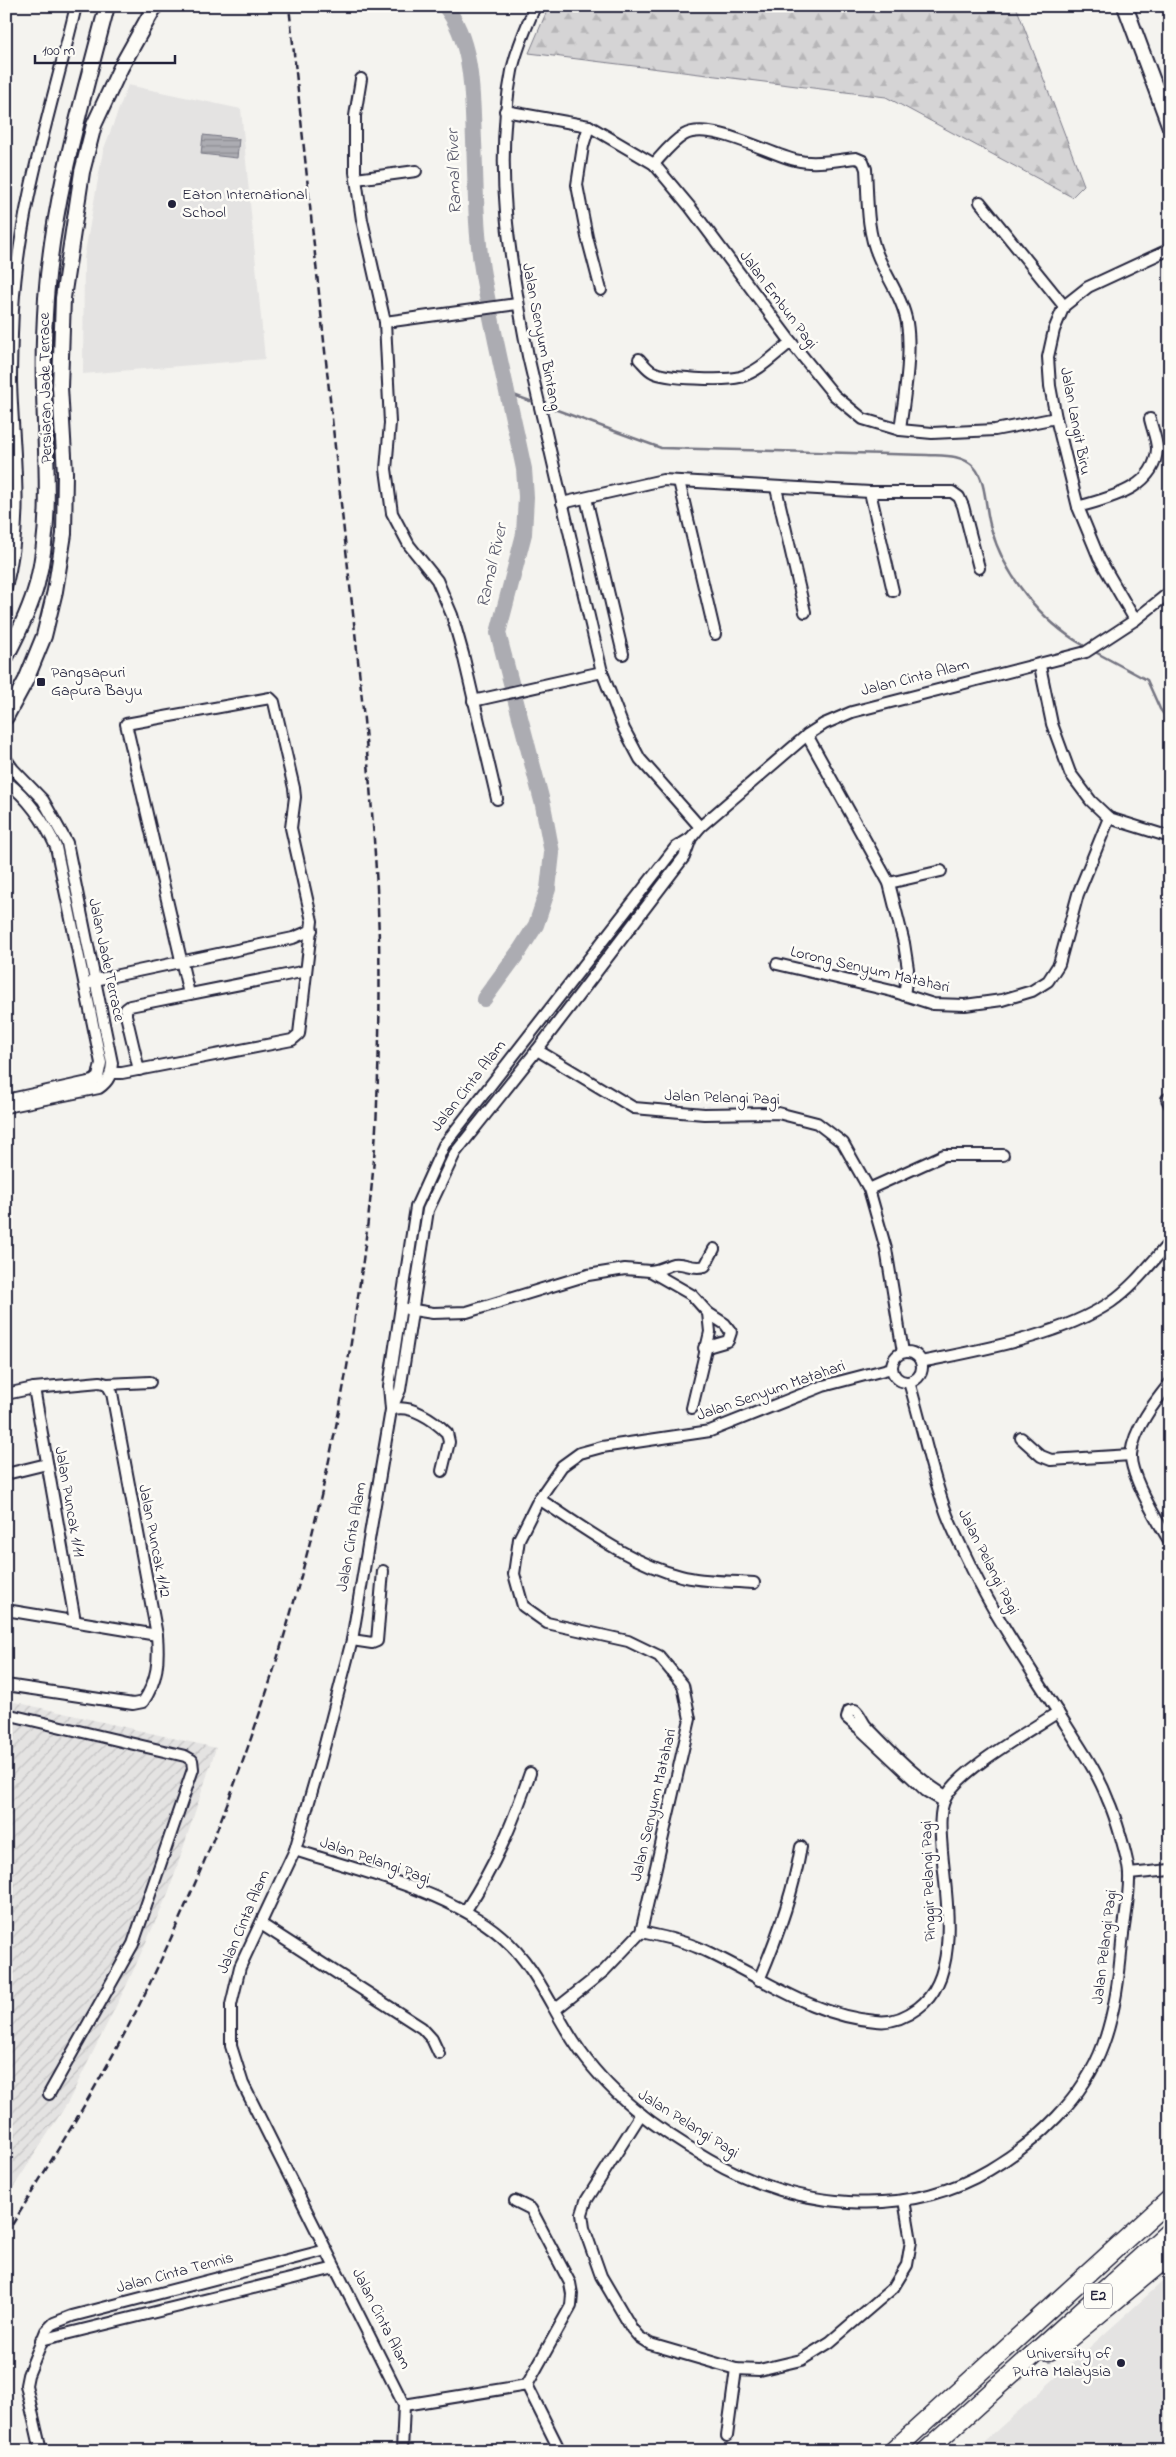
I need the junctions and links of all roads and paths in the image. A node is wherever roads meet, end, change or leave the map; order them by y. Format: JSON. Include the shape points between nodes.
{"nodes":[{"id":1,"x":76,"y":6,"type":"edge"},
{"id":2,"x":107,"y":6,"type":"edge"},
{"id":3,"x":155,"y":6,"type":"edge"},
{"id":4,"x":535,"y":6,"type":"edge"},
{"id":5,"x":1126,"y":6,"type":"edge"},
{"id":6,"x":361,"y":78,"type":"dead end"},
{"id":7,"x":505,"y":111,"type":"junction"},
{"id":8,"x":589,"y":126,"type":"junction"},
{"id":9,"x":1170,"y":127,"type":"edge"},
{"id":10,"x":654,"y":164,"type":"junction"},
{"id":11,"x":416,"y":171,"type":"dead end"},
{"id":12,"x":356,"y":179,"type":"junction"},
{"id":13,"x":980,"y":202,"type":"dead end"},
{"id":14,"x":1170,"y":249,"type":"edge"},
{"id":15,"x":601,"y":290,"type":"dead end"},
{"id":16,"x":517,"y":304,"type":"junction"},
{"id":17,"x":1064,"y":306,"type":"junction"},
{"id":18,"x":385,"y":322,"type":"junction"},
{"id":19,"x":790,"y":342,"type":"junction"},
{"id":20,"x":639,"y":359,"type":"dead end"},
{"id":21,"x":9,"y":365,"type":"edge"},
{"id":22,"x":9,"y":382,"type":"edge"},
{"id":23,"x":1056,"y":418,"type":"junction"},
{"id":24,"x":1150,"y":419,"type":"dead end"},
{"id":25,"x":900,"y":430,"type":"junction"},
{"id":26,"x":679,"y":482,"type":"junction"},
{"id":27,"x":776,"y":488,"type":"junction"},
{"id":28,"x":870,"y":492,"type":"junction"},
{"id":29,"x":586,"y":498,"type":"junction"},
{"id":30,"x":562,"y":503,"type":"junction"},
{"id":31,"x":1078,"y":507,"type":"junction"},
{"id":32,"x":980,"y":568,"type":"dead end"},
{"id":33,"x":6,"y":588,"type":"edge"},
{"id":34,"x":893,"y":591,"type":"dead end"},
{"id":35,"x":1170,"y":592,"type":"edge"},
{"id":36,"x":805,"y":612,"type":"dead end"},
{"id":37,"x":1135,"y":620,"type":"junction"},
{"id":38,"x":715,"y":634,"type":"dead end"},
{"id":39,"x":624,"y":654,"type":"dead end"},
{"id":40,"x":6,"y":657,"type":"edge"},
{"id":41,"x":1040,"y":666,"type":"junction"},
{"id":42,"x":602,"y":672,"type":"junction"},
{"id":43,"x":476,"y":701,"type":"junction"},
{"id":44,"x":6,"y":716,"type":"edge"},
{"id":45,"x":806,"y":735,"type":"junction"},
{"id":46,"x":6,"y":759,"type":"edge"},
{"id":47,"x":6,"y":781,"type":"edge"},
{"id":48,"x":497,"y":799,"type":"dead end"},
{"id":49,"x":1109,"y":818,"type":"junction"},
{"id":50,"x":700,"y":827,"type":"junction"},
{"id":51,"x":1170,"y":837,"type":"edge"},
{"id":52,"x":692,"y":838,"type":"junction"},
{"id":53,"x":941,"y":871,"type":"dead end"},
{"id":54,"x":888,"y":883,"type":"junction"},
{"id":55,"x":312,"y":930,"type":"junction"},
{"id":56,"x":181,"y":962,"type":"junction"},
{"id":57,"x":777,"y":964,"type":"dead end"},
{"id":58,"x":81,"y":967,"type":"junction"},
{"id":59,"x":306,"y":971,"type":"junction"},
{"id":60,"x":95,"y":980,"type":"junction"},
{"id":61,"x":86,"y":994,"type":"junction"},
{"id":62,"x":189,"y":994,"type":"junction"},
{"id":63,"x":904,"y":995,"type":"junction"},
{"id":64,"x":537,"y":1050,"type":"junction"},
{"id":65,"x":139,"y":1070,"type":"junction"},
{"id":66,"x":112,"y":1073,"type":"junction"},
{"id":67,"x":6,"y":1100,"type":"edge"},
{"id":68,"x":6,"y":1107,"type":"edge"},
{"id":69,"x":1003,"y":1155,"type":"dead end"},
{"id":70,"x":869,"y":1189,"type":"junction"},
{"id":71,"x":1170,"y":1242,"type":"edge"},
{"id":72,"x":714,"y":1249,"type":"dead end"},
{"id":73,"x":650,"y":1271,"type":"junction"},
{"id":74,"x":400,"y":1308,"type":"junction"},
{"id":75,"x":412,"y":1309,"type":"junction"},
{"id":76,"x":708,"y":1313,"type":"junction"},
{"id":77,"x":704,"y":1348,"type":"junction"},
{"id":78,"x":903,"y":1352,"type":"junction"},
{"id":79,"x":921,"y":1362,"type":"junction"},
{"id":80,"x":892,"y":1368,"type":"junction"},
{"id":81,"x":150,"y":1382,"type":"dead end"},
{"id":82,"x":910,"y":1382,"type":"junction"},
{"id":83,"x":1170,"y":1382,"type":"edge"},
{"id":84,"x":107,"y":1384,"type":"junction"},
{"id":85,"x":34,"y":1388,"type":"junction"},
{"id":86,"x":6,"y":1394,"type":"edge"},
{"id":87,"x":692,"y":1408,"type":"dead end"},
{"id":88,"x":391,"y":1410,"type":"junction"},
{"id":89,"x":1021,"y":1438,"type":"dead end"},
{"id":90,"x":1131,"y":1455,"type":"junction"},
{"id":91,"x":47,"y":1464,"type":"junction"},
{"id":92,"x":442,"y":1471,"type":"dead end"},
{"id":93,"x":6,"y":1474,"type":"edge"},
{"id":94,"x":539,"y":1499,"type":"junction"},
{"id":95,"x":1170,"y":1542,"type":"edge"},
{"id":96,"x":383,"y":1571,"type":"dead end"},
{"id":97,"x":754,"y":1583,"type":"dead end"},
{"id":98,"x":6,"y":1610,"type":"edge"},
{"id":99,"x":76,"y":1621,"type":"junction"},
{"id":100,"x":157,"y":1635,"type":"junction"},
{"id":101,"x":352,"y":1640,"type":"junction"},
{"id":102,"x":6,"y":1685,"type":"edge"},
{"id":103,"x":1058,"y":1712,"type":"junction"},
{"id":104,"x":6,"y":1714,"type":"edge"},
{"id":105,"x":530,"y":1773,"type":"dead end"},
{"id":106,"x":944,"y":1799,"type":"junction"},
{"id":107,"x":801,"y":1847,"type":"dead end"},
{"id":108,"x":295,"y":1850,"type":"junction"},
{"id":109,"x":1170,"y":1870,"type":"edge"},
{"id":110,"x":1129,"y":1874,"type":"junction"},
{"id":111,"x":466,"y":1910,"type":"junction"},
{"id":112,"x":261,"y":1924,"type":"junction"},
{"id":113,"x":641,"y":1932,"type":"junction"},
{"id":114,"x":759,"y":1980,"type":"junction"},
{"id":115,"x":556,"y":2010,"type":"junction"},
{"id":116,"x":440,"y":2054,"type":"dead end"},
{"id":117,"x":50,"y":2094,"type":"dead end"},
{"id":118,"x":641,"y":2114,"type":"junction"},
{"id":119,"x":1170,"y":2199,"type":"edge"},
{"id":120,"x":904,"y":2200,"type":"junction"},
{"id":121,"x":515,"y":2201,"type":"dead end"},
{"id":122,"x":1170,"y":2231,"type":"edge"},
{"id":123,"x":326,"y":2250,"type":"junction"},
{"id":124,"x":1170,"y":2255,"type":"edge"},
{"id":125,"x":336,"y":2268,"type":"junction"},
{"id":126,"x":72,"y":2316,"type":"junction"},
{"id":127,"x":76,"y":2332,"type":"junction"},
{"id":128,"x":41,"y":2340,"type":"junction"},
{"id":129,"x":1026,"y":2362,"type":"junction"},
{"id":130,"x":736,"y":2368,"type":"junction"},
{"id":131,"x":527,"y":2385,"type":"junction"},
{"id":132,"x":404,"y":2406,"type":"junction"},
{"id":133,"x":727,"y":2436,"type":"dead end"},
{"id":134,"x":41,"y":2451,"type":"edge"},
{"id":135,"x":402,"y":2451,"type":"edge"},
{"id":136,"x":560,"y":2451,"type":"edge"},
{"id":137,"x":893,"y":2451,"type":"edge"},
{"id":138,"x":926,"y":2451,"type":"edge"}],
"edges":[{"from":1,"to":21,"type":"street","via":[[22,230]]},
{"from":2,"to":40,"type":"street","name":"Persiaran Jade Terrace","via":[[64,169],[46,297],[46,534],[36,585],[20,630]]},
{"from":3,"to":44,"type":"street","name":"Persiaran Jade Terrace","via":[[94,125],[82,172],[63,298],[60,387],[65,473],[64,534],[56,591],[44,636],[26,680]]},
{"from":4,"to":7,"type":"street","name":"Jalan Senyum Bintang","via":[[512,69]]},
{"from":5,"to":9,"type":"street"},
{"from":6,"to":12,"type":"street","via":[[355,116]]},
{"from":7,"to":8,"type":"street","name":"Jalan Embun Pagi"},
{"from":7,"to":16,"type":"street","name":"Jalan Senyum Bintang","via":[[502,184]]},
{"from":8,"to":10,"type":"street","name":"Jalan Embun Pagi"},
{"from":8,"to":15,"type":"street","via":[[577,185]]},
{"from":10,"to":19,"type":"street","name":"Jalan Embun Pagi"},
{"from":10,"to":25,"type":"street","via":[[686,134],[706,132],[740,139],[797,161],[856,158],[863,161],[869,220],[877,254],[907,322]]},
{"from":11,"to":12,"type":"street"},
{"from":12,"to":18,"type":"street","via":[[368,253]]},
{"from":13,"to":17,"type":"street"},
{"from":14,"to":17,"type":"street","name":"Jalan Langit Biru","via":[[1088,287]]},
{"from":16,"to":18,"type":"street"},
{"from":16,"to":30,"type":"street","name":"Jalan Senyum Bintang"},
{"from":17,"to":23,"type":"street","name":"Jalan Langit Biru","via":[[1048,356]]},
{"from":18,"to":43,"type":"street","via":[[390,423],[386,469],[392,514],[409,545],[437,580],[452,615]]},
{"from":19,"to":20,"type":"street","via":[[757,369],[740,377],[668,376],[652,372]]},
{"from":19,"to":25,"type":"street","name":"Jalan Embun Pagi","via":[[834,395],[863,419]]},
{"from":21,"to":22,"type":"street"},
{"from":22,"to":33,"type":"street","via":[[18,506]]},
{"from":23,"to":25,"type":"street","name":"Jalan Embun Pagi","via":[[995,430],[932,433]]},
{"from":23,"to":31,"type":"street","name":"Jalan Langit Biru"},
{"from":24,"to":31,"type":"street","via":[[1157,449],[1149,473],[1127,491]]},
{"from":26,"to":27,"type":"street"},
{"from":26,"to":29,"type":"street","via":[[663,480]]},
{"from":26,"to":38,"type":"street"},
{"from":27,"to":28,"type":"street"},
{"from":27,"to":36,"type":"street"},
{"from":28,"to":32,"type":"street","via":[[952,492],[960,497]]},
{"from":28,"to":34,"type":"street"},
{"from":29,"to":30,"type":"street"},
{"from":29,"to":39,"type":"street"},
{"from":30,"to":42,"type":"street","name":"Jalan Senyum Bintang"},
{"from":31,"to":37,"type":"street","name":"Jalan Langit Biru","via":[[1099,558]]},
{"from":35,"to":37,"type":"street","name":"Jalan Cinta Alam"},
{"from":37,"to":41,"type":"street","name":"Jalan Cinta Alam","via":[[1086,652]]},
{"from":41,"to":45,"type":"street","name":"Jalan Cinta Alam","via":[[852,712]]},
{"from":41,"to":49,"type":"street","via":[[1052,724],[1070,773]]},
{"from":42,"to":43,"type":"street"},
{"from":42,"to":50,"type":"street","name":"Jalan Senyum Bintang","via":[[624,729],[640,759]]},
{"from":43,"to":48,"type":"street"},
{"from":45,"to":50,"type":"street","name":"Jalan Cinta Alam"},
{"from":45,"to":54,"type":"street"},
{"from":46,"to":60,"type":"street","name":"Jalan Jade Terrace","via":[[43,800],[67,843]]},
{"from":47,"to":58,"type":"street","name":"Jalan Jade Terrace","via":[[34,807],[56,847]]},
{"from":49,"to":51,"type":"street"},
{"from":49,"to":63,"type":"street","name":"Lorong Senyum Matahari","via":[[1078,894],[1059,964],[1048,981],[1032,991],[1002,1000],[965,1005],[933,1004]]},
{"from":50,"to":52,"type":"street","name":"Jalan Cinta Alam"},
{"from":52,"to":64,"type":"street","name":"Jalan Cinta Alam","via":[[684,857]]},
{"from":52,"to":74,"type":"street","name":"Jalan Cinta Alam","via":[[675,848],[444,1145],[416,1207]]},
{"from":53,"to":54,"type":"street"},
{"from":54,"to":63,"type":"street","via":[[908,969]]},
{"from":55,"to":56,"type":"street","via":[[294,938]]},
{"from":55,"to":56,"type":"street","via":[[291,828],[296,797],[274,702],[265,697],[126,724]]},
{"from":55,"to":59,"type":"street"},
{"from":56,"to":60,"type":"street"},
{"from":56,"to":62,"type":"street"},
{"from":57,"to":63,"type":"street","name":"Lorong Senyum Matahari"},
{"from":58,"to":60,"type":"street"},
{"from":58,"to":61,"type":"street","name":"Jalan Jade Terrace"},
{"from":59,"to":62,"type":"street"},
{"from":59,"to":65,"type":"street","via":[[297,1038]]},
{"from":60,"to":61,"type":"street"},
{"from":60,"to":66,"type":"street","name":"Jalan Jade Terrace"},
{"from":61,"to":67,"type":"street","name":"Jalan Jade Terrace","via":[[101,1063],[98,1077],[93,1081]]},
{"from":62,"to":65,"type":"street","via":[[126,1009]]},
{"from":64,"to":70,"type":"street","name":"Jalan Pelangi Pagi","via":[[634,1108],[704,1114],[778,1114],[817,1123],[843,1143]]},
{"from":64,"to":75,"type":"street","name":"Jalan Cinta Alam","via":[[461,1143],[438,1188],[427,1217]]},
{"from":65,"to":66,"type":"street"},
{"from":66,"to":68,"type":"street","via":[[108,1082],[99,1088]]},
{"from":69,"to":70,"type":"street","via":[[944,1155]]},
{"from":70,"to":78,"type":"street","name":"Jalan Pelangi Pagi","via":[[886,1249]]},
{"from":71,"to":79,"type":"street","via":[[1111,1302],[1085,1316],[1060,1327],[983,1349]]},
{"from":72,"to":73,"type":"street","via":[[705,1266],[695,1269],[671,1264],[664,1269]]},
{"from":73,"to":75,"type":"street","via":[[625,1269],[588,1275],[467,1312],[433,1313]]},
{"from":73,"to":76,"type":"street","via":[[692,1295]]},
{"from":74,"to":75,"type":"street"},
{"from":74,"to":88,"type":"street","name":"Jalan Cinta Alam","via":[[389,1386]]},
{"from":75,"to":88,"type":"street","name":"Jalan Cinta Alam","via":[[400,1390]]},
{"from":76,"to":77,"type":"street","via":[[710,1332]]},
{"from":76,"to":77,"type":"street","via":[[731,1332],[728,1341]]},
{"from":77,"to":87,"type":"street"},
{"from":78,"to":79,"type":"street","via":[[916,1355]]},
{"from":78,"to":80,"type":"street","via":[[896,1357]]},
{"from":79,"to":82,"type":"street","via":[[921,1372]]},
{"from":80,"to":82,"type":"street","via":[[900,1380]]},
{"from":80,"to":94,"type":"street","name":"Jalan Senyum Matahari","via":[[823,1386],[710,1431],[580,1453],[562,1466]]},
{"from":81,"to":84,"type":"street"},
{"from":82,"to":103,"type":"street","name":"Jalan Pelangi Pagi","via":[[947,1515],[1004,1627]]},
{"from":83,"to":90,"type":"street","via":[[1140,1427]]},
{"from":84,"to":85,"type":"street"},
{"from":84,"to":100,"type":"street","name":"Jalan Puncak 1/12","via":[[112,1393]]},
{"from":85,"to":86,"type":"street"},
{"from":85,"to":91,"type":"street","name":"Jalan Puncak 1/11"},
{"from":88,"to":92,"type":"street","via":[[410,1410],[447,1433],[449,1442]]},
{"from":88,"to":101,"type":"street","name":"Jalan Cinta Alam"},
{"from":89,"to":90,"type":"street","via":[[1041,1456],[1051,1460]]},
{"from":90,"to":95,"type":"street","via":[[1141,1489]]},
{"from":91,"to":93,"type":"street"},
{"from":91,"to":99,"type":"street","name":"Jalan Puncak 1/11"},
{"from":94,"to":97,"type":"street","via":[[607,1543],[645,1563],[681,1576]]},
{"from":94,"to":113,"type":"street","name":"Jalan Senyum Matahari","via":[[520,1539],[514,1574],[523,1606],[547,1623],[628,1641],[658,1656],[683,1685],[690,1719]]},
{"from":96,"to":101,"type":"street","via":[[377,1641]]},
{"from":98,"to":99,"type":"street"},
{"from":99,"to":100,"type":"street"},
{"from":100,"to":102,"type":"street","name":"Jalan Puncak 1/12","via":[[159,1660],[150,1692],[143,1702],[133,1704]]},
{"from":101,"to":108,"type":"street","name":"Jalan Cinta Alam"},
{"from":103,"to":106,"type":"street","via":[[971,1770]]},
{"from":103,"to":110,"type":"street","name":"Jalan Pelangi Pagi","via":[[1108,1798]]},
{"from":104,"to":117,"type":"street","via":[[192,1760],[193,1769],[133,1944]]},
{"from":105,"to":111,"type":"street","via":[[510,1830],[488,1876]]},
{"from":106,"to":106,"type":"street","via":[[926,1791],[849,1722],[849,1711],[855,1710],[863,1723]]},
{"from":106,"to":114,"type":"street","name":"Pinggir Pelangi Pagi","via":[[941,1838],[948,1943],[942,1975],[928,2001],[906,2017],[878,2022],[804,2003]]},
{"from":107,"to":114,"type":"street","via":[[779,1933]]},
{"from":108,"to":111,"type":"street","name":"Jalan Pelangi Pagi"},
{"from":108,"to":112,"type":"street","name":"Jalan Cinta Alam"},
{"from":109,"to":110,"type":"street"},
{"from":110,"to":120,"type":"street","name":"Jalan Pelangi Pagi","via":[[1118,1990],[1103,2047],[1080,2088],[1049,2125],[1014,2155],[978,2177],[941,2192]]},
{"from":111,"to":115,"type":"street","name":"Jalan Pelangi Pagi","via":[[503,1937],[532,1968]]},
{"from":112,"to":116,"type":"street","via":[[422,2028]]},
{"from":112,"to":123,"type":"street","name":"Jalan Cinta Alam","via":[[240,1967],[231,2005],[231,2046],[243,2084]]},
{"from":113,"to":114,"type":"street","name":"Pinggir Pelangi Pagi","via":[[698,1948]]},
{"from":113,"to":115,"type":"street","via":[[604,1971]]},
{"from":115,"to":118,"type":"street","name":"Jalan Pelangi Pagi","via":[[574,2042],[601,2077],[625,2103]]},
{"from":118,"to":120,"type":"street","name":"Jalan Pelangi Pagi","via":[[711,2160],[757,2182],[805,2197],[851,2203]]},
{"from":118,"to":130,"type":"street","via":[[586,2201],[582,2214],[601,2276],[639,2337],[650,2344]]},
{"from":119,"to":137,"type":"highway","number":"E2"},
{"from":120,"to":130,"type":"street","via":[[911,2241],[908,2265],[893,2288],[830,2342],[801,2360],[759,2370]]},
{"from":121,"to":131,"type":"street","via":[[532,2209],[570,2283],[572,2294],[571,2306]]},
{"from":122,"to":129,"type":"highway","number":"E2"},
{"from":123,"to":125,"type":"street","name":"Jalan Cinta Alam"},
{"from":123,"to":126,"type":"street","name":"Jalan Cinta Tennis"},
{"from":124,"to":129,"type":"highway","via":[[1060,2346]]},
{"from":125,"to":127,"type":"street","name":"Jalan Cinta Tennis"},
{"from":125,"to":132,"type":"street","name":"Jalan Cinta Alam"},
{"from":126,"to":127,"type":"street"},
{"from":126,"to":128,"type":"street","name":"Jalan Cinta Tennis","via":[[54,2323]]},
{"from":127,"to":128,"type":"street","name":"Jalan Cinta Tennis"},
{"from":128,"to":134,"type":"street","name":"Jalan Cinta Tennis","via":[[26,2385]]},
{"from":129,"to":138,"type":"highway","number":"E2"},
{"from":130,"to":133,"type":"street"},
{"from":131,"to":132,"type":"street"},
{"from":131,"to":136,"type":"street"},
{"from":132,"to":135,"type":"street","name":"Jalan Cinta Alam"}]}
